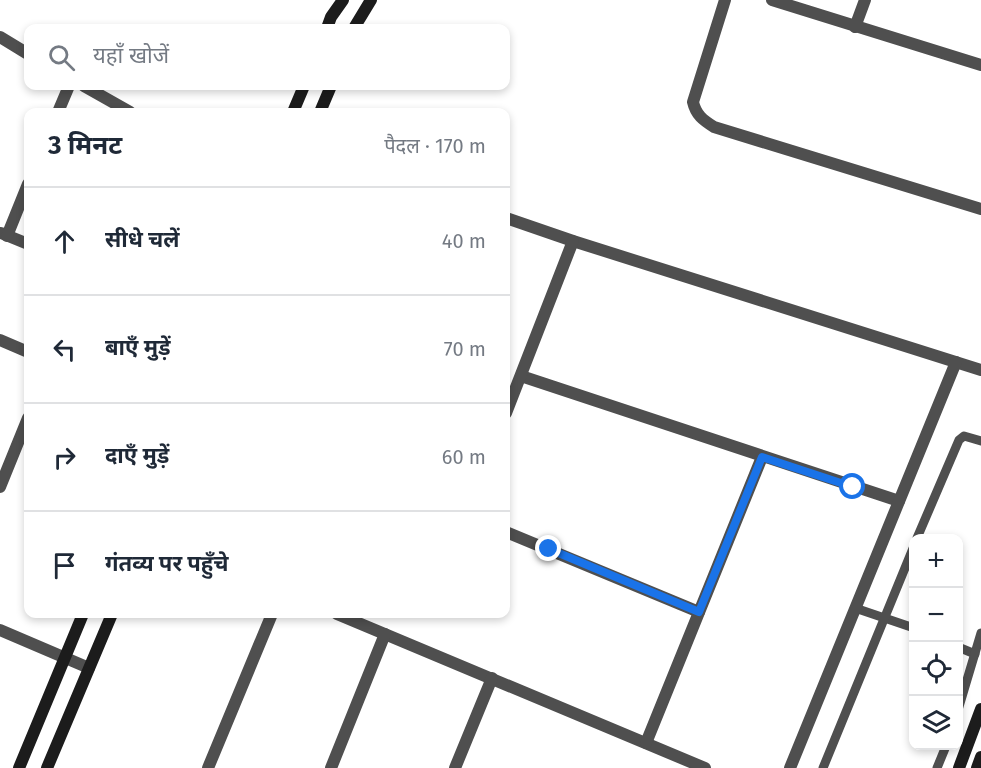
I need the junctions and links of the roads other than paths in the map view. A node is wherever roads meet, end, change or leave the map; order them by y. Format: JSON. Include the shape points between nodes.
{"nodes":[{"id":1,"x":343,"y":0,"type":"edge"},
{"id":2,"x":371,"y":0,"type":"edge"},
{"id":3,"x":724,"y":0,"type":"edge"},
{"id":4,"x":772,"y":0,"type":"edge"},
{"id":5,"x":865,"y":0,"type":"edge"},
{"id":6,"x":328,"y":24,"type":"edge"},
{"id":7,"x":356,"y":24,"type":"edge"},
{"id":8,"x":855,"y":27,"type":"junction"},
{"id":9,"x":0,"y":37,"type":"edge"},
{"id":10,"x":24,"y":52,"type":"edge"},
{"id":11,"x":981,"y":65,"type":"edge"},
{"id":12,"x":67,"y":90,"type":"edge"},
{"id":13,"x":91,"y":90,"type":"edge"},
{"id":14,"x":302,"y":90,"type":"edge"},
{"id":15,"x":329,"y":90,"type":"edge"},
{"id":16,"x":60,"y":108,"type":"edge"},
{"id":17,"x":123,"y":108,"type":"edge"},
{"id":18,"x":295,"y":108,"type":"edge"},
{"id":19,"x":322,"y":108,"type":"edge"},
{"id":20,"x":24,"y":192,"type":"edge"},
{"id":21,"x":981,"y":209,"type":"edge"},
{"id":22,"x":510,"y":219,"type":"edge"},
{"id":23,"x":4,"y":234,"type":"edge"},
{"id":24,"x":24,"y":242,"type":"edge"},
{"id":25,"x":573,"y":242,"type":"junction"},
{"id":26,"x":0,"y":340,"type":"edge"},
{"id":27,"x":24,"y":350,"type":"edge"},
{"id":28,"x":956,"y":362,"type":"junction"},
{"id":29,"x":981,"y":370,"type":"edge"},
{"id":30,"x":521,"y":376,"type":"junction"},
{"id":31,"x":510,"y":403,"type":"edge"},
{"id":32,"x":24,"y":428,"type":"edge"},
{"id":33,"x":981,"y":441,"type":"edge"},
{"id":34,"x":762,"y":457,"type":"junction"},
{"id":35,"x":0,"y":487,"type":"edge"},
{"id":36,"x":899,"y":501,"type":"junction"},
{"id":37,"x":510,"y":534,"type":"edge"},
{"id":38,"x":919,"y":534,"type":"edge"},
{"id":39,"x":909,"y":558,"type":"edge"},
{"id":40,"x":855,"y":608,"type":"junction"},
{"id":41,"x":699,"y":612,"type":"junction"},
{"id":42,"x":884,"y":616,"type":"junction"},
{"id":43,"x":81,"y":618,"type":"edge"},
{"id":44,"x":109,"y":618,"type":"edge"},
{"id":45,"x":270,"y":618,"type":"edge"},
{"id":46,"x":347,"y":618,"type":"edge"},
{"id":47,"x":909,"y":626,"type":"edge"},
{"id":48,"x":0,"y":630,"type":"edge"},
{"id":49,"x":981,"y":633,"type":"edge"},
{"id":50,"x":385,"y":634,"type":"junction"},
{"id":51,"x":963,"y":649,"type":"edge"},
{"id":52,"x":975,"y":654,"type":"junction"},
{"id":53,"x":65,"y":657,"type":"junction"},
{"id":54,"x":89,"y":668,"type":"junction"},
{"id":55,"x":492,"y":678,"type":"junction"},
{"id":56,"x":962,"y":696,"type":"edge"},
{"id":57,"x":981,"y":709,"type":"edge"},
{"id":58,"x":646,"y":743,"type":"junction"},
{"id":59,"x":944,"y":750,"type":"edge"},
{"id":60,"x":981,"y":757,"type":"edge"},
{"id":61,"x":19,"y":768,"type":"edge"},
{"id":62,"x":47,"y":768,"type":"edge"},
{"id":63,"x":208,"y":768,"type":"edge"},
{"id":64,"x":331,"y":768,"type":"edge"},
{"id":65,"x":455,"y":768,"type":"edge"},
{"id":66,"x":705,"y":768,"type":"edge"},
{"id":67,"x":790,"y":768,"type":"edge"},
{"id":68,"x":822,"y":768,"type":"edge"},
{"id":69,"x":937,"y":768,"type":"edge"},
{"id":70,"x":959,"y":768,"type":"edge"},
{"id":71,"x":977,"y":768,"type":"edge"}],
"edges":[{"from":1,"to":6,"type":"street"},
{"from":2,"to":7,"type":"street"},
{"from":3,"to":21,"type":"street","via":[[693,102],[704,121]]},
{"from":4,"to":8,"type":"street"},
{"from":5,"to":8,"type":"street"},
{"from":8,"to":11,"type":"street"},
{"from":9,"to":10,"type":"street"},
{"from":12,"to":16,"type":"street"},
{"from":13,"to":17,"type":"street"},
{"from":14,"to":18,"type":"street"},
{"from":15,"to":19,"type":"street"},
{"from":20,"to":23,"type":"street"},
{"from":22,"to":25,"type":"street"},
{"from":23,"to":24,"type":"street"},
{"from":25,"to":28,"type":"street"},
{"from":25,"to":30,"type":"street"},
{"from":26,"to":27,"type":"street"},
{"from":28,"to":29,"type":"street"},
{"from":28,"to":36,"type":"street"},
{"from":30,"to":31,"type":"street"},
{"from":30,"to":34,"type":"street"},
{"from":32,"to":35,"type":"street"},
{"from":33,"to":38,"type":"lane","via":[[964,436],[959,440]]},
{"from":34,"to":36,"type":"street"},
{"from":34,"to":41,"type":"street"},
{"from":36,"to":40,"type":"street"},
{"from":37,"to":41,"type":"street"},
{"from":39,"to":42,"type":"lane"},
{"from":40,"to":42,"type":"lane"},
{"from":40,"to":67,"type":"street"},
{"from":41,"to":58,"type":"street"},
{"from":42,"to":47,"type":"lane"},
{"from":42,"to":68,"type":"lane"},
{"from":43,"to":53,"type":"street"},
{"from":44,"to":54,"type":"street"},
{"from":45,"to":63,"type":"street"},
{"from":46,"to":50,"type":"street"},
{"from":48,"to":53,"type":"street"},
{"from":49,"to":52,"type":"lane"},
{"from":50,"to":55,"type":"street"},
{"from":50,"to":64,"type":"street"},
{"from":51,"to":52,"type":"lane"},
{"from":52,"to":56,"type":"lane"},
{"from":53,"to":54,"type":"street"},
{"from":53,"to":61,"type":"street"},
{"from":54,"to":62,"type":"street"},
{"from":55,"to":58,"type":"street"},
{"from":55,"to":65,"type":"street"},
{"from":57,"to":70,"type":"street"},
{"from":58,"to":66,"type":"street"},
{"from":59,"to":69,"type":"lane"},
{"from":60,"to":71,"type":"street"}]}
